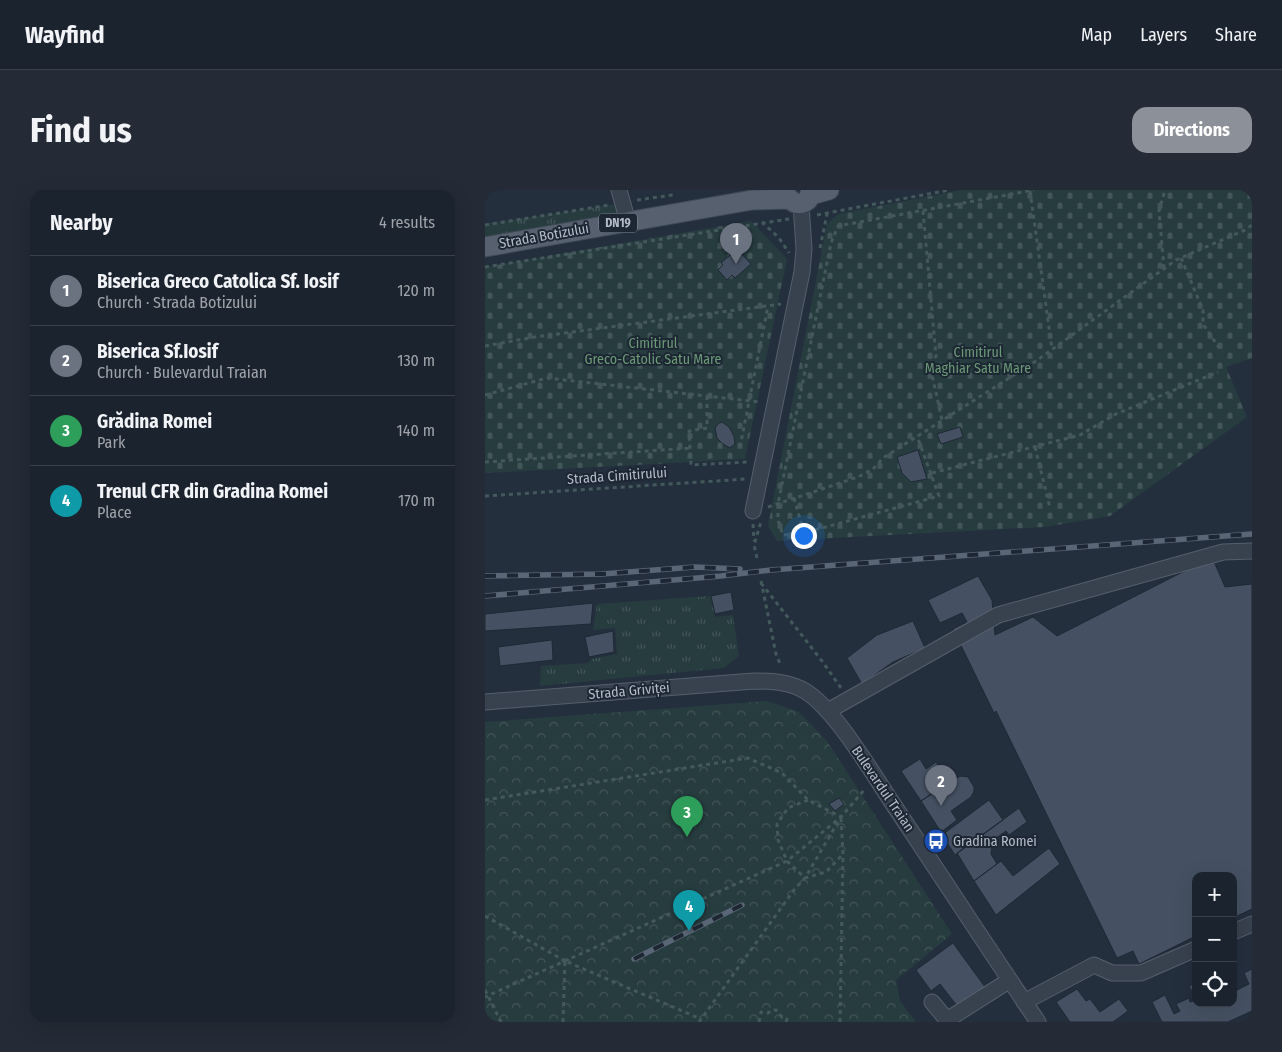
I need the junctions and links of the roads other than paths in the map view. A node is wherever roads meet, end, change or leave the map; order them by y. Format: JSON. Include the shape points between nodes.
{"nodes":[{"id":1,"x":829,"y":190,"type":"edge"},
{"id":2,"x":797,"y":195,"type":"edge"},
{"id":3,"x":621,"y":196,"type":"edge"},
{"id":4,"x":628,"y":222,"type":"junction"},
{"id":5,"x":485,"y":247,"type":"edge"},
{"id":6,"x":759,"y":510,"type":"road end"},
{"id":7,"x":1252,"y":551,"type":"edge"},
{"id":8,"x":772,"y":681,"type":"joint"},
{"id":9,"x":485,"y":702,"type":"edge"},
{"id":10,"x":828,"y":711,"type":"junction"},
{"id":11,"x":1252,"y":924,"type":"edge"},
{"id":12,"x":1237,"y":930,"type":"edge"},
{"id":13,"x":1192,"y":951,"type":"edge"},
{"id":14,"x":1010,"y":980,"type":"junction"},
{"id":15,"x":932,"y":1002,"type":"dead end"},
{"id":16,"x":1024,"y":1002,"type":"junction"},
{"id":17,"x":1039,"y":1022,"type":"edge"}],
"edges":[{"from":1,"to":2,"type":"main road","name":"Strada Botizului","number":"DN19"},
{"from":2,"to":4,"type":"main road","name":"Strada Botizului","number":"DN19"},
{"from":2,"to":6,"type":"street","via":[[804,249],[802,272]]},
{"from":3,"to":4,"type":"street"},
{"from":4,"to":5,"type":"main road","name":"Strada Botizului","number":"DN19"},
{"from":7,"to":10,"type":"street","via":[[1223,552],[997,615]]},
{"from":8,"to":9,"type":"street","name":"Strada Griviței"},
{"from":8,"to":10,"type":"street","name":"Bulevardul Traian","via":[[805,691]]},
{"from":10,"to":14,"type":"street","name":"Bulevardul Traian"},
{"from":11,"to":12,"type":"street"},
{"from":13,"to":16,"type":"street","via":[[1141,973],[1112,972],[1095,965]]},
{"from":14,"to":15,"type":"street","via":[[947,1020]]},
{"from":14,"to":16,"type":"street","name":"Bulevardul Traian"},
{"from":16,"to":17,"type":"street","name":"Bulevardul Traian"}]}
